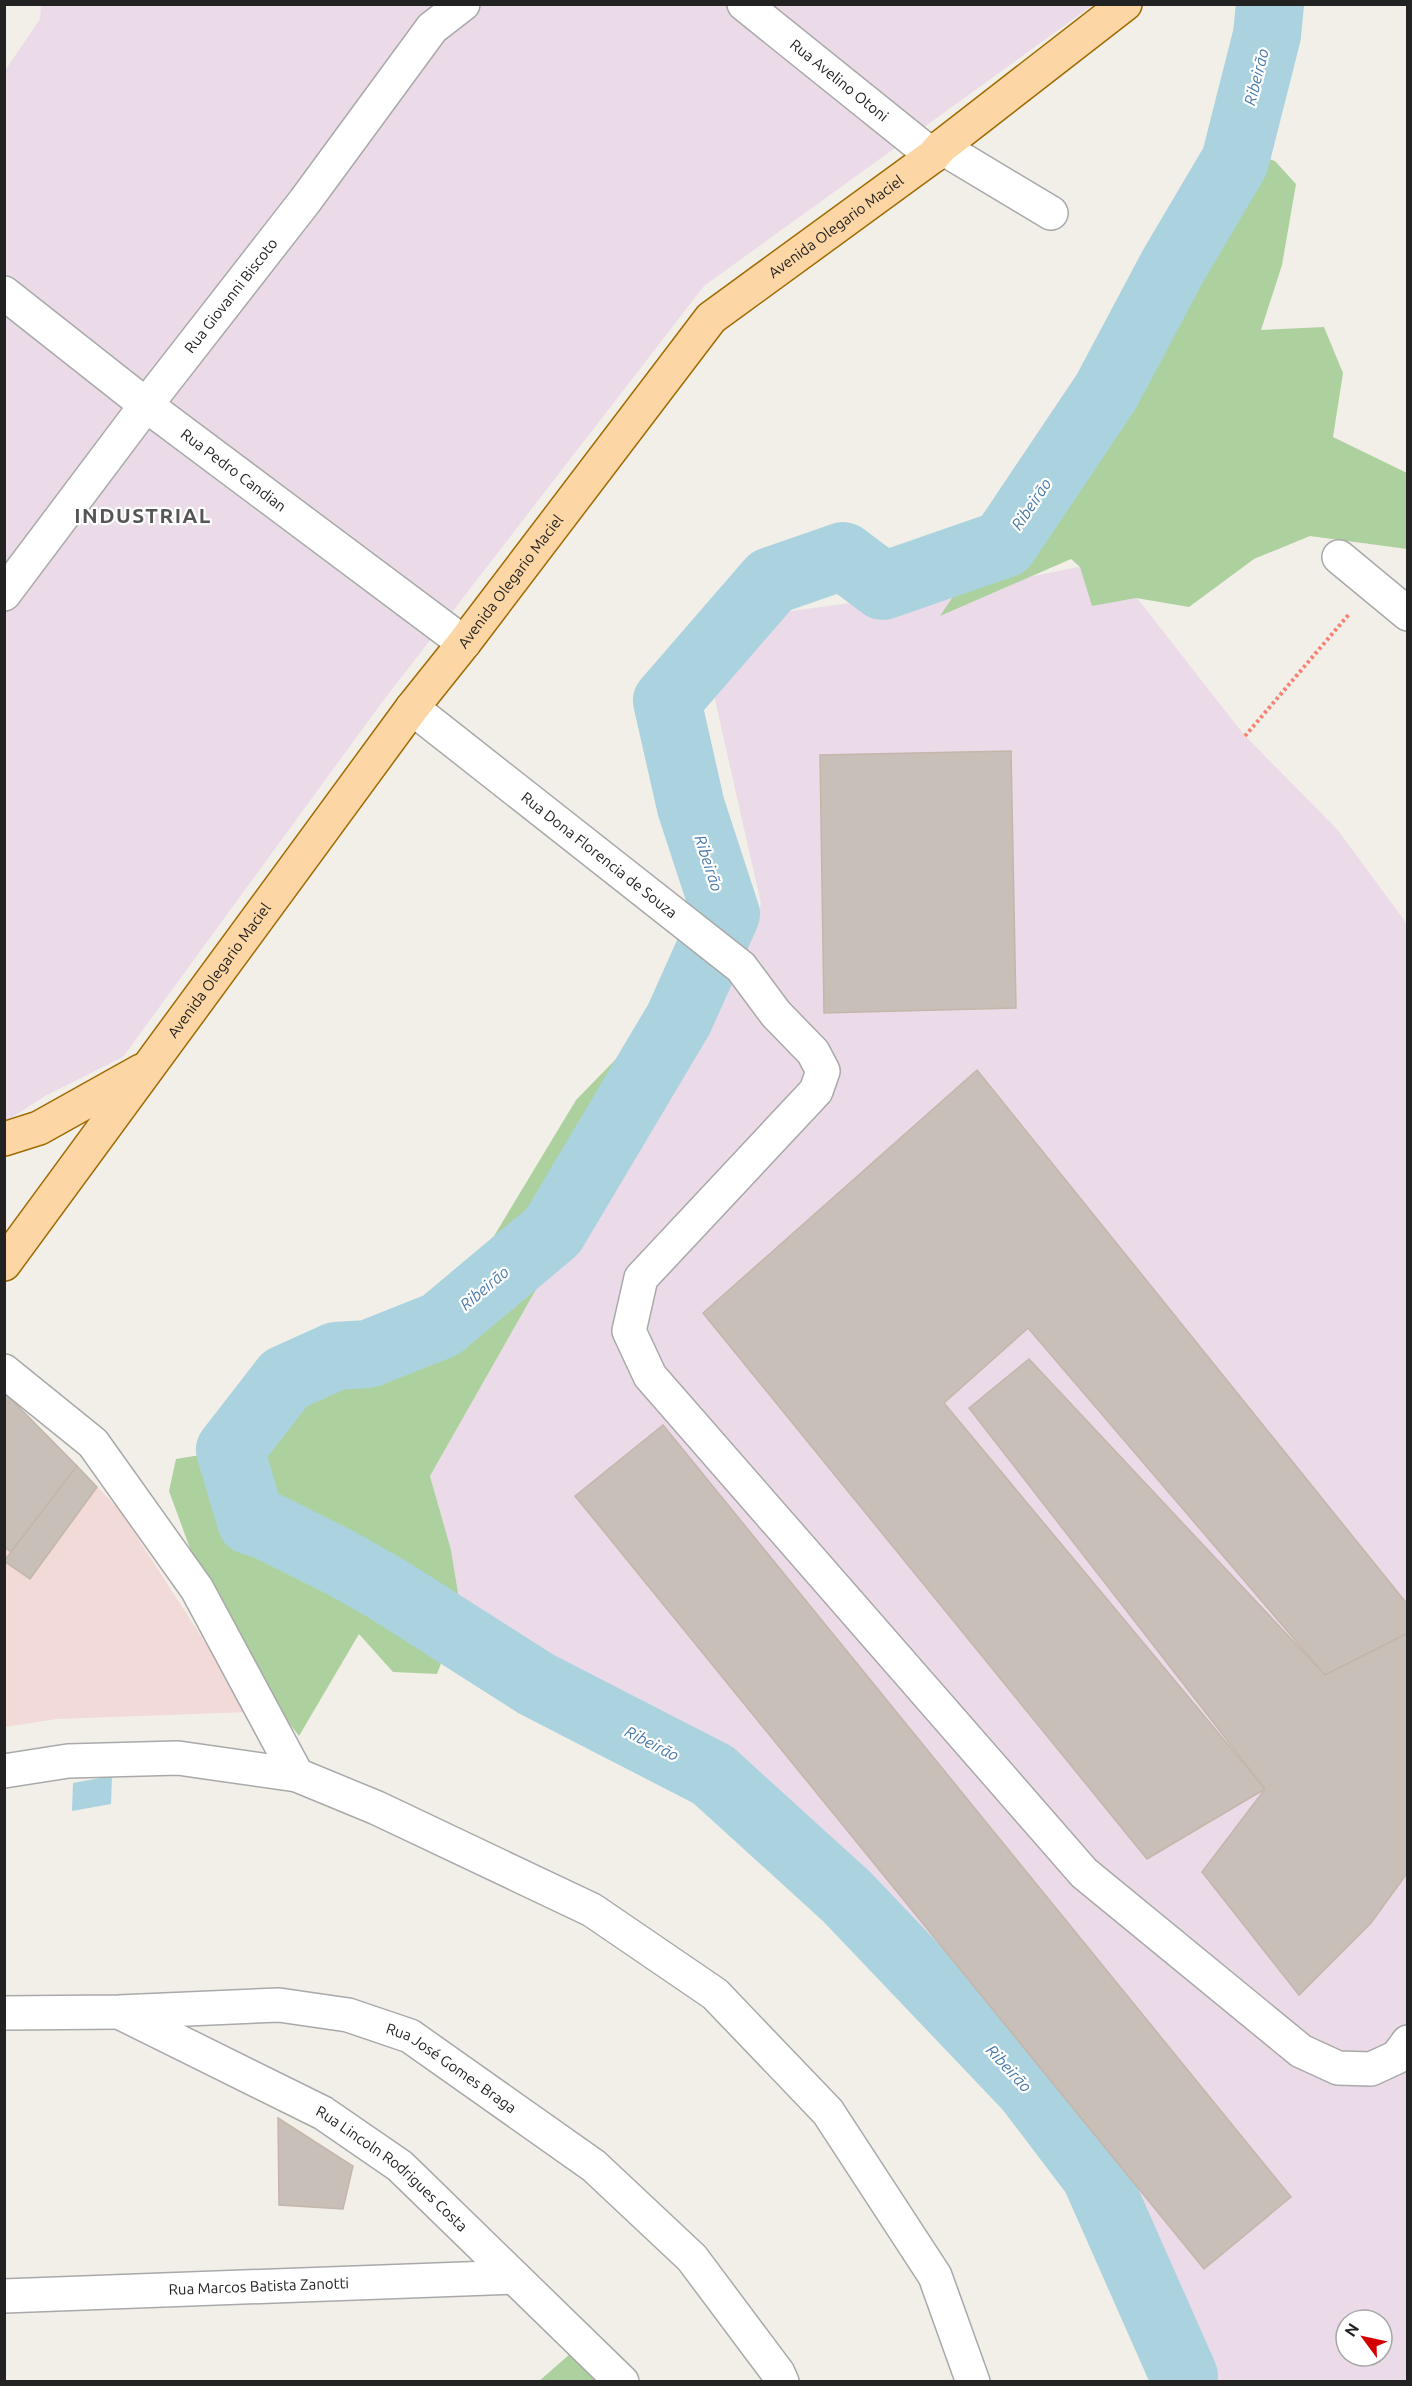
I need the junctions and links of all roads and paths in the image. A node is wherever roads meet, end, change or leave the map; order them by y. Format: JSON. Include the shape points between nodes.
{"nodes":[{"id":1,"x":463,"y":4,"type":"edge"},
{"id":2,"x":744,"y":4,"type":"edge"},
{"id":3,"x":1125,"y":4,"type":"edge"},
{"id":4,"x":937,"y":151,"type":"junction"},
{"id":5,"x":1051,"y":213,"type":"dead end"},
{"id":6,"x":4,"y":293,"type":"edge"},
{"id":7,"x":146,"y":405,"type":"junction"},
{"id":8,"x":1339,"y":556,"type":"dead end"},
{"id":9,"x":1374,"y":585,"type":"junction"},
{"id":10,"x":4,"y":594,"type":"edge"},
{"id":11,"x":1407,"y":614,"type":"edge"},
{"id":12,"x":464,"y":643,"type":"junction"},
{"id":13,"x":412,"y":708,"type":"junction"},
{"id":14,"x":1245,"y":736,"type":"dead end"},
{"id":15,"x":151,"y":1066,"type":"junction"},
{"id":16,"x":4,"y":1140,"type":"edge"},
{"id":17,"x":4,"y":1227,"type":"edge"},
{"id":18,"x":4,"y":1240,"type":"edge"},
{"id":19,"x":4,"y":1264,"type":"edge"},
{"id":20,"x":4,"y":1371,"type":"edge"},
{"id":21,"x":4,"y":1771,"type":"edge"},
{"id":22,"x":297,"y":1775,"type":"junction"},
{"id":23,"x":119,"y":2012,"type":"junction"},
{"id":24,"x":4,"y":2013,"type":"edge"},
{"id":25,"x":1407,"y":2042,"type":"edge"},
{"id":26,"x":514,"y":2277,"type":"junction"},
{"id":27,"x":4,"y":2296,"type":"edge"},
{"id":28,"x":622,"y":2382,"type":"edge"},
{"id":29,"x":782,"y":2382,"type":"edge"},
{"id":30,"x":973,"y":2382,"type":"edge"}],
"edges":[{"from":1,"to":7,"type":"street","name":"Rua Giovanni Biscoto","via":[[432,28],[305,201]]},
{"from":2,"to":4,"type":"street","name":"Rua Avelino Otoni"},
{"from":3,"to":4,"type":"main road","name":"Avenida Olegario Maciel"},
{"from":4,"to":5,"type":"street","name":"Rua Avelino Otoni"},
{"from":4,"to":12,"type":"main road","name":"Avenida Olegario Maciel","via":[[711,318]]},
{"from":6,"to":7,"type":"street","name":"Rua Pedro Candian"},
{"from":7,"to":10,"type":"street","name":"Rua Giovanni Biscoto"},
{"from":7,"to":12,"type":"street","name":"Rua Pedro Candian"},
{"from":8,"to":9,"type":"street"},
{"from":9,"to":11,"type":"street"},
{"from":9,"to":14,"type":"path"},
{"from":12,"to":13,"type":"main road","name":"Avenida Olegario Maciel"},
{"from":13,"to":15,"type":"main road","name":"Avenida Olegario Maciel"},
{"from":13,"to":25,"type":"street","name":"Rua Dona Florencia de Souza","via":[[741,967],[776,1014],[813,1052],[823,1071],[816,1091],[641,1278],[629,1331],[651,1376],[1084,1873],[1301,2051],[1338,2068],[1371,2069],[1397,2057]]},
{"from":15,"to":16,"type":"main road","via":[[39,1128]]},
{"from":15,"to":19,"type":"main road","name":"Avenida Olegario Maciel"},
{"from":17,"to":18,"type":"main road"},
{"from":20,"to":22,"type":"street","via":[[93,1443],[197,1589]]},
{"from":21,"to":22,"type":"street","via":[[68,1761],[178,1758]]},
{"from":22,"to":30,"type":"street","via":[[377,1808],[592,1910],[715,1994],[828,2112],[935,2276]]},
{"from":23,"to":24,"type":"street","name":"Rua José Gomes Braga"},
{"from":23,"to":26,"type":"street","name":"Rua Lincoln Rodrigues Costa","via":[[323,2113],[399,2166]]},
{"from":23,"to":29,"type":"street","name":"Rua José Gomes Braga","via":[[279,2004],[348,2015],[410,2036],[602,2174],[692,2258]]},
{"from":26,"to":27,"type":"street","name":"Rua Marcos Batista Zanotti"},
{"from":26,"to":28,"type":"street","name":"Rua Lincoln Rodrigues Costa"}]}
